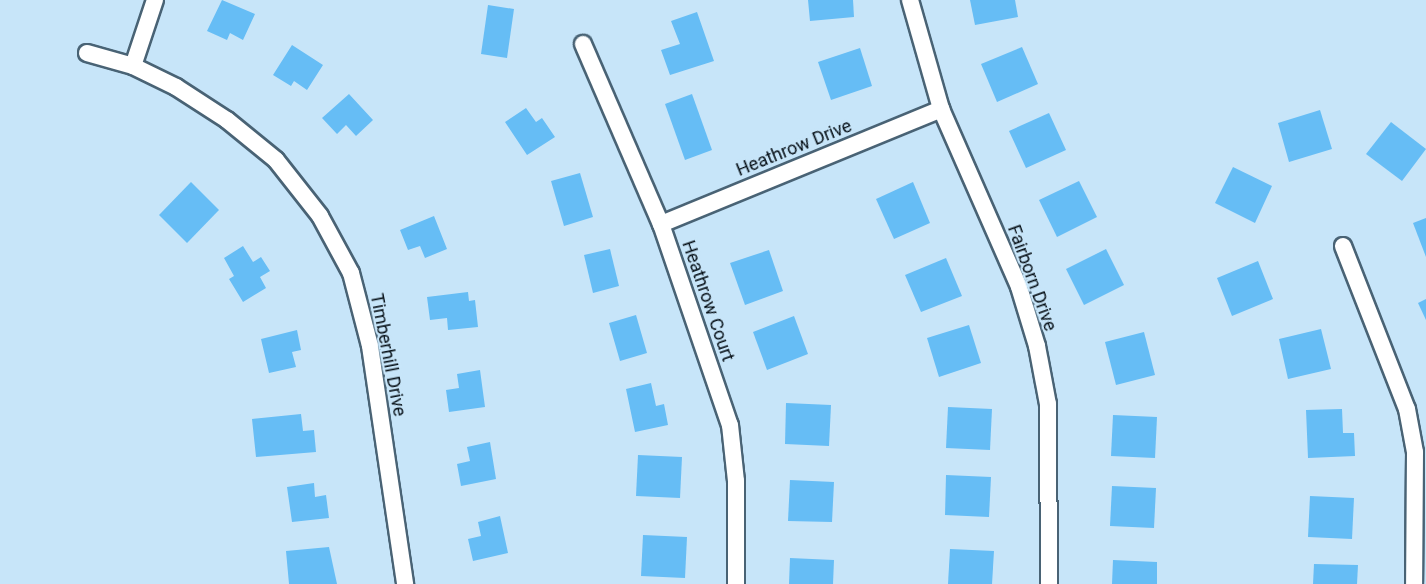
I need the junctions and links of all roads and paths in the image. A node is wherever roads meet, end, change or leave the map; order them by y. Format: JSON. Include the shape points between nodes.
{"nodes":[{"id":1,"x":155,"y":0,"type":"edge"},
{"id":2,"x":910,"y":0,"type":"edge"},
{"id":3,"x":583,"y":44,"type":"dead end"},
{"id":4,"x":87,"y":53,"type":"dead end"},
{"id":5,"x":132,"y":66,"type":"junction"},
{"id":6,"x":941,"y":109,"type":"junction"},
{"id":7,"x":661,"y":224,"type":"junction"},
{"id":8,"x":1343,"y":246,"type":"dead end"},
{"id":9,"x":405,"y":584,"type":"edge"},
{"id":10,"x":736,"y":584,"type":"edge"},
{"id":11,"x":1049,"y":584,"type":"edge"},
{"id":12,"x":1414,"y":584,"type":"edge"}],
"edges":[{"from":1,"to":5,"type":"street"},
{"from":2,"to":6,"type":"street","name":"Fairborn Drive"},
{"from":3,"to":7,"type":"street","name":"Heathrow Court"},
{"from":4,"to":5,"type":"street","name":"Timberhill Drive"},
{"from":5,"to":9,"type":"street","name":"Timberhill Drive","via":[[176,87],[227,120],[276,160],[320,216],[351,273],[370,346]]},
{"from":6,"to":7,"type":"street","name":"Heathrow Drive"},
{"from":6,"to":11,"type":"street","name":"Fairborn Drive","via":[[1019,288],[1037,345],[1048,404]]},
{"from":7,"to":10,"type":"street","name":"Heathrow Court","via":[[730,425],[736,481]]},
{"from":8,"to":12,"type":"street","via":[[1407,409],[1415,452]]}]}
